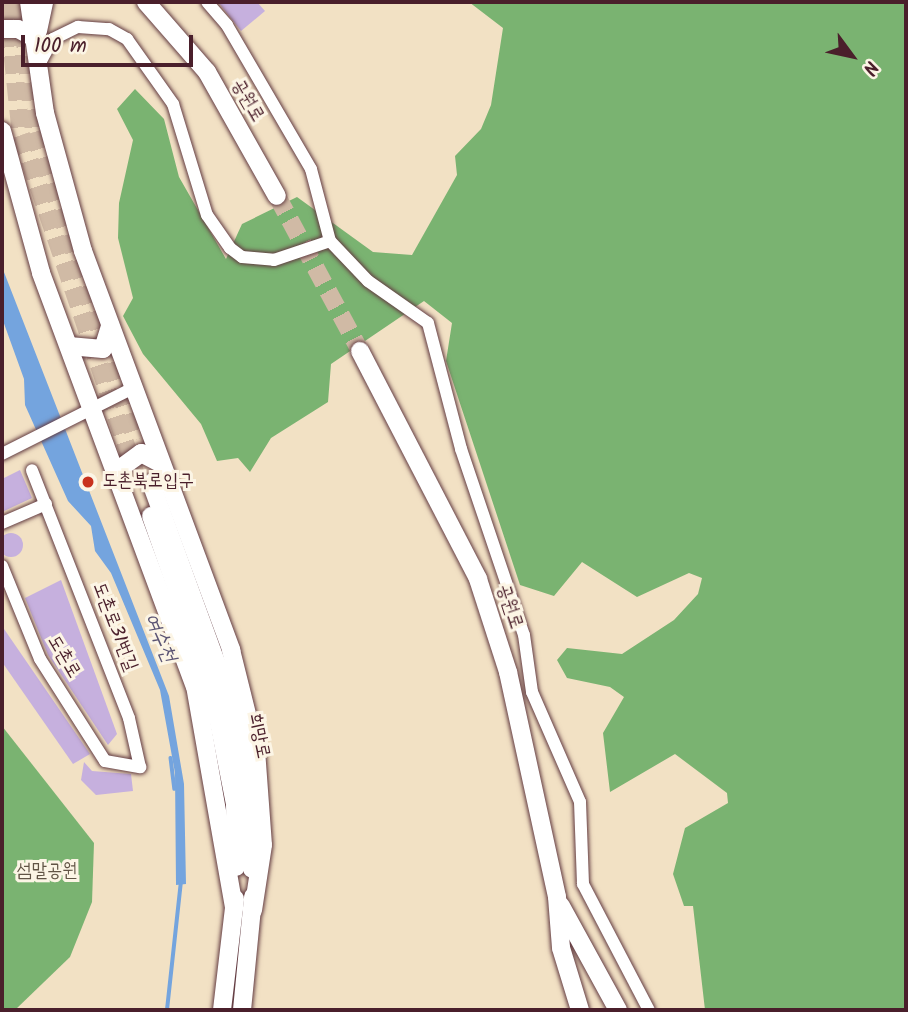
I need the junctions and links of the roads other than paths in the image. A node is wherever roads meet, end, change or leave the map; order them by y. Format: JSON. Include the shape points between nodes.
{"nodes":[{"id":1,"x":29,"y":2,"type":"edge"},
{"id":2,"x":44,"y":2,"type":"edge"},
{"id":3,"x":146,"y":2,"type":"edge"},
{"id":4,"x":206,"y":2,"type":"edge"},
{"id":5,"x":2,"y":29,"type":"edge"},
{"id":6,"x":36,"y":39,"type":"junction"},
{"id":7,"x":40,"y":63,"type":"junction"},
{"id":8,"x":2,"y":131,"type":"edge"},
{"id":9,"x":277,"y":196,"type":"tunnel mouth"},
{"id":10,"x":330,"y":241,"type":"junction"},
{"id":11,"x":111,"y":325,"type":"junction"},
{"id":12,"x":69,"y":346,"type":"junction"},
{"id":13,"x":360,"y":351,"type":"tunnel mouth"},
{"id":14,"x":134,"y":388,"type":"junction"},
{"id":15,"x":86,"y":413,"type":"junction"},
{"id":16,"x":2,"y":454,"type":"edge"},
{"id":17,"x":160,"y":463,"type":"junction"},
{"id":18,"x":32,"y":470,"type":"dead end"},
{"id":19,"x":119,"y":481,"type":"junction"},
{"id":20,"x":46,"y":504,"type":"junction"},
{"id":21,"x":2,"y":523,"type":"edge"},
{"id":22,"x":2,"y":566,"type":"edge"},
{"id":23,"x":105,"y":761,"type":"joint"},
{"id":24,"x":556,"y":897,"type":"junction"},
{"id":25,"x":234,"y":908,"type":"junction"},
{"id":26,"x":253,"y":910,"type":"junction"},
{"id":27,"x":222,"y":1010,"type":"edge"},
{"id":28,"x":242,"y":1010,"type":"edge"},
{"id":29,"x":580,"y":1010,"type":"edge"},
{"id":30,"x":618,"y":1010,"type":"edge"},
{"id":31,"x":649,"y":1010,"type":"edge"}],
"edges":[{"from":1,"to":6,"type":"main road"},
{"from":2,"to":7,"type":"main road","via":[[37,25]]},
{"from":3,"to":9,"type":"main road","name":"공원로","via":[[207,72]]},
{"from":4,"to":10,"type":"street","via":[[227,25],[311,169]]},
{"from":5,"to":6,"type":"main road","via":[[18,29]]},
{"from":6,"to":7,"type":"main road"},
{"from":7,"to":10,"type":"street","via":[[53,39],[78,27],[109,29],[127,39],[173,104],[207,215],[230,247],[242,257],[274,260]]},
{"from":7,"to":11,"type":"main road","via":[[45,113]]},
{"from":8,"to":12,"type":"main road"},
{"from":10,"to":31,"type":"street","via":[[368,281],[428,323],[461,449],[524,635],[532,692],[580,802],[583,884]]},
{"from":11,"to":12,"type":"main road","via":[[103,349]]},
{"from":11,"to":14,"type":"main road"},
{"from":12,"to":15,"type":"main road"},
{"from":13,"to":24,"type":"main road","name":"공원로","via":[[478,579],[508,672]]},
{"from":14,"to":15,"type":"street"},
{"from":14,"to":17,"type":"main road"},
{"from":15,"to":16,"type":"street"},
{"from":15,"to":19,"type":"main road"},
{"from":17,"to":19,"type":"main road","via":[[141,453],[122,467]]},
{"from":17,"to":26,"type":"main road","via":[[231,650],[256,750],[264,845]]},
{"from":18,"to":20,"type":"street","name":"도촌로31번길"},
{"from":19,"to":25,"type":"main road","via":[[195,686]]},
{"from":20,"to":21,"type":"street"},
{"from":20,"to":23,"type":"street","name":"도촌로31번길","via":[[128,718],[140,767]]},
{"from":22,"to":23,"type":"street","name":"도촌로","via":[[40,659]]},
{"from":24,"to":29,"type":"main road","name":"공원로","via":[[561,948]]},
{"from":24,"to":30,"type":"main road","name":"공원로"},
{"from":25,"to":26,"type":"main road","name":"희망로","via":[[235,804],[213,692],[146,484],[210,638],[240,744]]},
{"from":25,"to":27,"type":"main road","name":"희망로"},
{"from":26,"to":28,"type":"main road","name":"희망로"}]}
